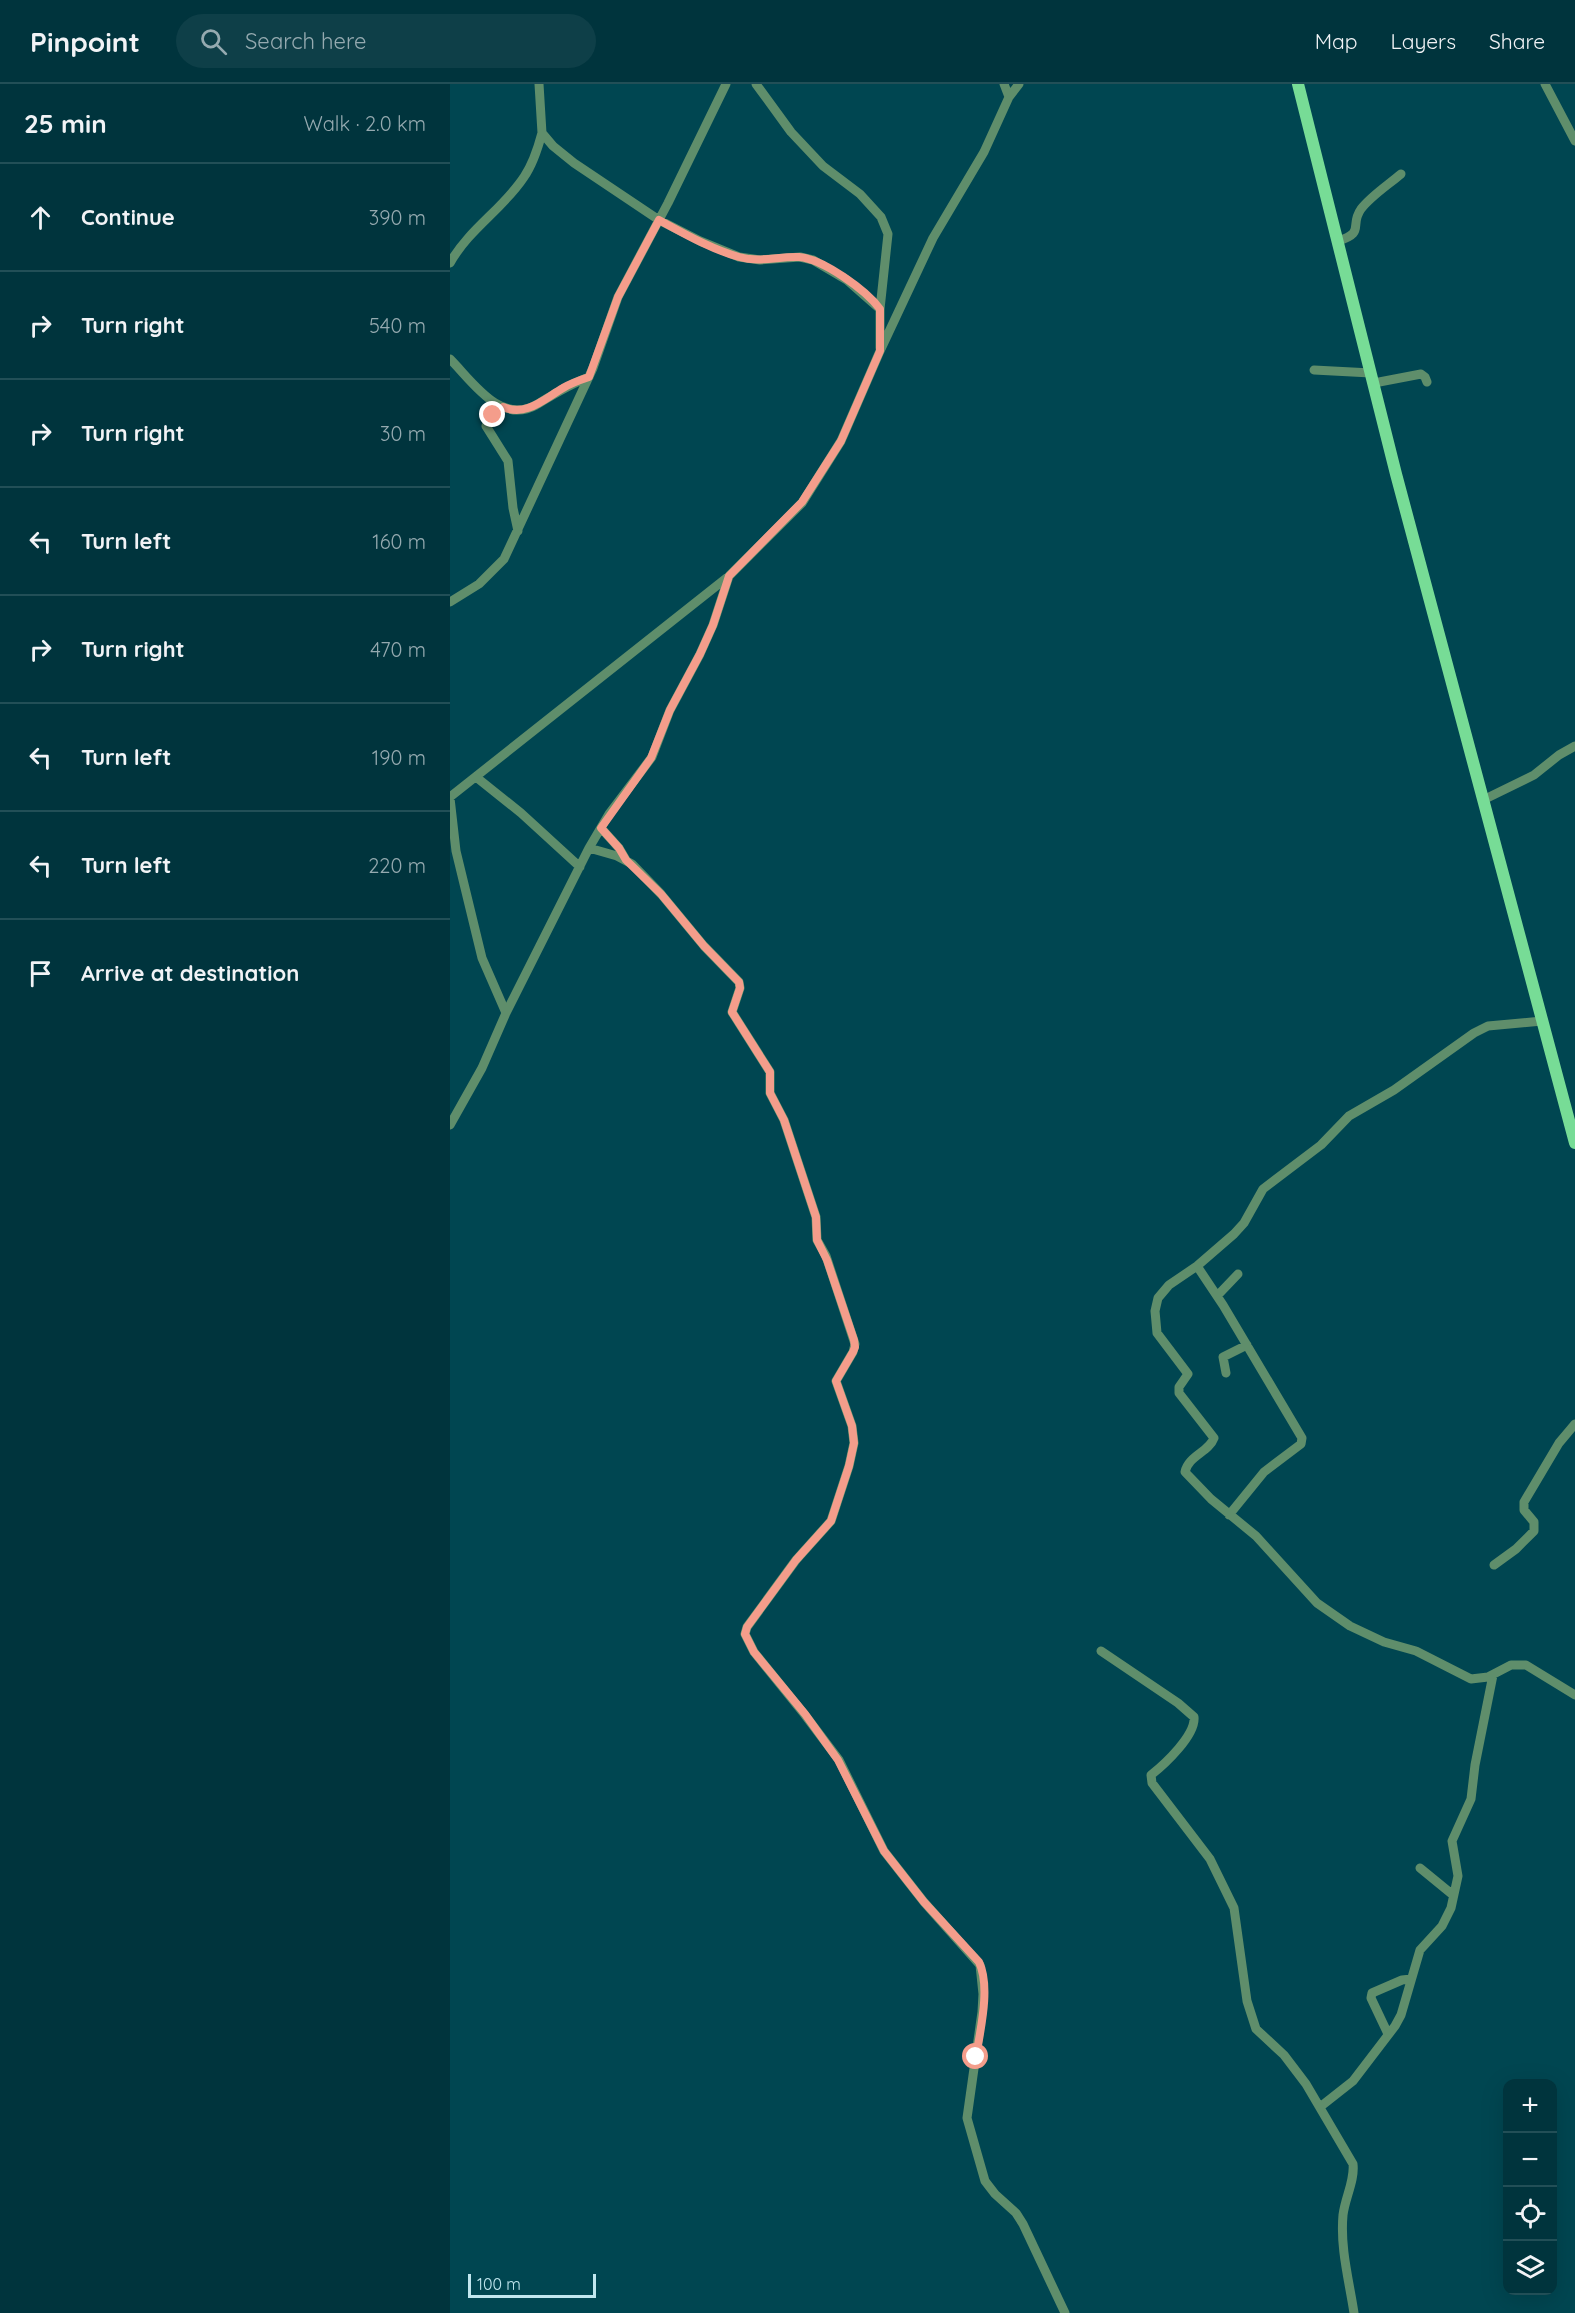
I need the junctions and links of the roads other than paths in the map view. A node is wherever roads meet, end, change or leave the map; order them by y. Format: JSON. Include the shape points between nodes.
{"nodes":[{"id":1,"x":539,"y":84,"type":"edge"},
{"id":2,"x":726,"y":84,"type":"edge"},
{"id":3,"x":756,"y":84,"type":"edge"},
{"id":4,"x":1004,"y":84,"type":"edge"},
{"id":5,"x":1019,"y":84,"type":"edge"},
{"id":6,"x":1298,"y":84,"type":"edge"},
{"id":7,"x":1545,"y":84,"type":"edge"},
{"id":8,"x":1009,"y":97,"type":"junction"},
{"id":9,"x":543,"y":133,"type":"junction"},
{"id":10,"x":1575,"y":141,"type":"edge"},
{"id":11,"x":1401,"y":174,"type":"dead end"},
{"id":12,"x":659,"y":220,"type":"junction"},
{"id":13,"x":1338,"y":241,"type":"junction"},
{"id":14,"x":450,"y":263,"type":"edge"},
{"id":15,"x":880,"y":309,"type":"junction"},
{"id":16,"x":880,"y":351,"type":"junction"},
{"id":17,"x":450,"y":359,"type":"edge"},
{"id":18,"x":1314,"y":370,"type":"dead end"},
{"id":19,"x":589,"y":377,"type":"junction"},
{"id":20,"x":1373,"y":378,"type":"junction"},
{"id":21,"x":1427,"y":382,"type":"dead end"},
{"id":22,"x":503,"y":407,"type":"junction"},
{"id":23,"x":518,"y":531,"type":"junction"},
{"id":24,"x":729,"y":576,"type":"junction"},
{"id":25,"x":450,"y":602,"type":"edge"},
{"id":26,"x":1575,"y":746,"type":"edge"},
{"id":27,"x":476,"y":777,"type":"junction"},
{"id":28,"x":450,"y":798,"type":"edge"},
{"id":29,"x":1483,"y":800,"type":"junction"},
{"id":30,"x":601,"y":828,"type":"junction"},
{"id":31,"x":589,"y":848,"type":"junction"},
{"id":32,"x":626,"y":860,"type":"junction"},
{"id":33,"x":580,"y":867,"type":"junction"},
{"id":34,"x":506,"y":1013,"type":"junction"},
{"id":35,"x":1542,"y":1021,"type":"junction"},
{"id":36,"x":450,"y":1125,"type":"edge"},
{"id":37,"x":1575,"y":1143,"type":"edge"},
{"id":38,"x":1197,"y":1266,"type":"junction"},
{"id":39,"x":1238,"y":1274,"type":"dead end"},
{"id":40,"x":1217,"y":1296,"type":"junction"},
{"id":41,"x":1247,"y":1345,"type":"junction"},
{"id":42,"x":1226,"y":1373,"type":"dead end"},
{"id":43,"x":1575,"y":1424,"type":"edge"},
{"id":44,"x":1229,"y":1515,"type":"junction"},
{"id":45,"x":1494,"y":1565,"type":"dead end"},
{"id":46,"x":1101,"y":1652,"type":"dead end"},
{"id":47,"x":1492,"y":1675,"type":"junction"},
{"id":48,"x":1575,"y":1695,"type":"edge"},
{"id":49,"x":1420,"y":1868,"type":"dead end"},
{"id":50,"x":1453,"y":1895,"type":"junction"},
{"id":51,"x":1411,"y":1979,"type":"junction"},
{"id":52,"x":1388,"y":2034,"type":"junction"},
{"id":53,"x":1320,"y":2107,"type":"junction"},
{"id":54,"x":1065,"y":2313,"type":"edge"},
{"id":55,"x":1354,"y":2313,"type":"edge"}],
"edges":[{"from":1,"to":9,"type":"street"},
{"from":2,"to":12,"type":"street"},
{"from":3,"to":15,"type":"street","via":[[791,132],[881,217],[888,234]]},
{"from":4,"to":8,"type":"street"},
{"from":5,"to":8,"type":"street"},
{"from":6,"to":13,"type":"main road"},
{"from":7,"to":10,"type":"street"},
{"from":8,"to":16,"type":"street","via":[[984,152],[933,238]]},
{"from":9,"to":12,"type":"street","via":[[574,164]]},
{"from":9,"to":14,"type":"street","via":[[524,178],[467,238]]},
{"from":11,"to":13,"type":"street","via":[[1362,208],[1354,234]]},
{"from":12,"to":15,"type":"street","via":[[739,257],[813,260],[847,280]]},
{"from":12,"to":19,"type":"street","via":[[618,297]]},
{"from":13,"to":20,"type":"main road"},
{"from":15,"to":16,"type":"street"},
{"from":16,"to":24,"type":"street","via":[[853,417],[815,485],[793,513]]},
{"from":17,"to":22,"type":"street","via":[[484,394]]},
{"from":18,"to":20,"type":"street"},
{"from":19,"to":22,"type":"street","via":[[529,408],[517,411]]},
{"from":19,"to":23,"type":"street"},
{"from":20,"to":21,"type":"street","via":[[1421,374]]},
{"from":20,"to":29,"type":"main road"},
{"from":22,"to":23,"type":"street","via":[[486,426],[507,457]]},
{"from":23,"to":25,"type":"street","via":[[504,559],[490,575]]},
{"from":24,"to":27,"type":"street"},
{"from":24,"to":30,"type":"street","via":[[713,625],[670,710],[651,758]]},
{"from":26,"to":29,"type":"street","via":[[1534,775]]},
{"from":27,"to":28,"type":"street"},
{"from":27,"to":33,"type":"street"},
{"from":28,"to":34,"type":"street","via":[[456,851],[482,958]]},
{"from":29,"to":35,"type":"main road"},
{"from":30,"to":31,"type":"street"},
{"from":30,"to":32,"type":"street"},
{"from":31,"to":32,"type":"street"},
{"from":31,"to":33,"type":"street"},
{"from":32,"to":54,"type":"street","via":[[739,982],[732,1012],[770,1072],[770,1093],[784,1120],[816,1217],[817,1240],[855,1344],[836,1381],[854,1443],[831,1521],[796,1560],[745,1634],[754,1652],[838,1760],[884,1851],[980,1965],[984,1994],[967,2118],[985,2181],[1023,2224]]},
{"from":33,"to":34,"type":"street"},
{"from":34,"to":36,"type":"street","via":[[482,1068]]},
{"from":35,"to":37,"type":"main road"},
{"from":35,"to":38,"type":"street","via":[[1480,1029],[1394,1090],[1349,1116],[1321,1144],[1268,1184],[1244,1223]]},
{"from":38,"to":40,"type":"street"},
{"from":38,"to":44,"type":"street","via":[[1160,1294],[1156,1327],[1159,1337],[1188,1372],[1179,1394],[1214,1438],[1185,1472]]},
{"from":39,"to":40,"type":"street"},
{"from":40,"to":41,"type":"street"},
{"from":41,"to":42,"type":"street","via":[[1223,1357]]},
{"from":41,"to":44,"type":"street","via":[[1298,1427],[1302,1442],[1264,1472]]},
{"from":43,"to":45,"type":"street","via":[[1524,1502],[1534,1531]]},
{"from":44,"to":47,"type":"street","via":[[1256,1536],[1317,1603],[1350,1626],[1416,1651],[1471,1679]]},
{"from":46,"to":53,"type":"street","via":[[1178,1702],[1194,1717],[1191,1731],[1151,1776],[1152,1783],[1210,1859],[1234,1908],[1241,1972],[1254,2026],[1284,2055]]},
{"from":47,"to":48,"type":"street","via":[[1511,1665],[1526,1665]]},
{"from":47,"to":50,"type":"street","via":[[1471,1799],[1452,1841],[1458,1876]]},
{"from":49,"to":50,"type":"street"},
{"from":50,"to":51,"type":"street","via":[[1442,1926],[1420,1950]]},
{"from":51,"to":52,"type":"street","via":[[1399,2021]]},
{"from":51,"to":52,"type":"street","via":[[1371,1995]]},
{"from":52,"to":53,"type":"street","via":[[1353,2081]]},
{"from":53,"to":55,"type":"street","via":[[1353,2167],[1343,2233]]}]}
